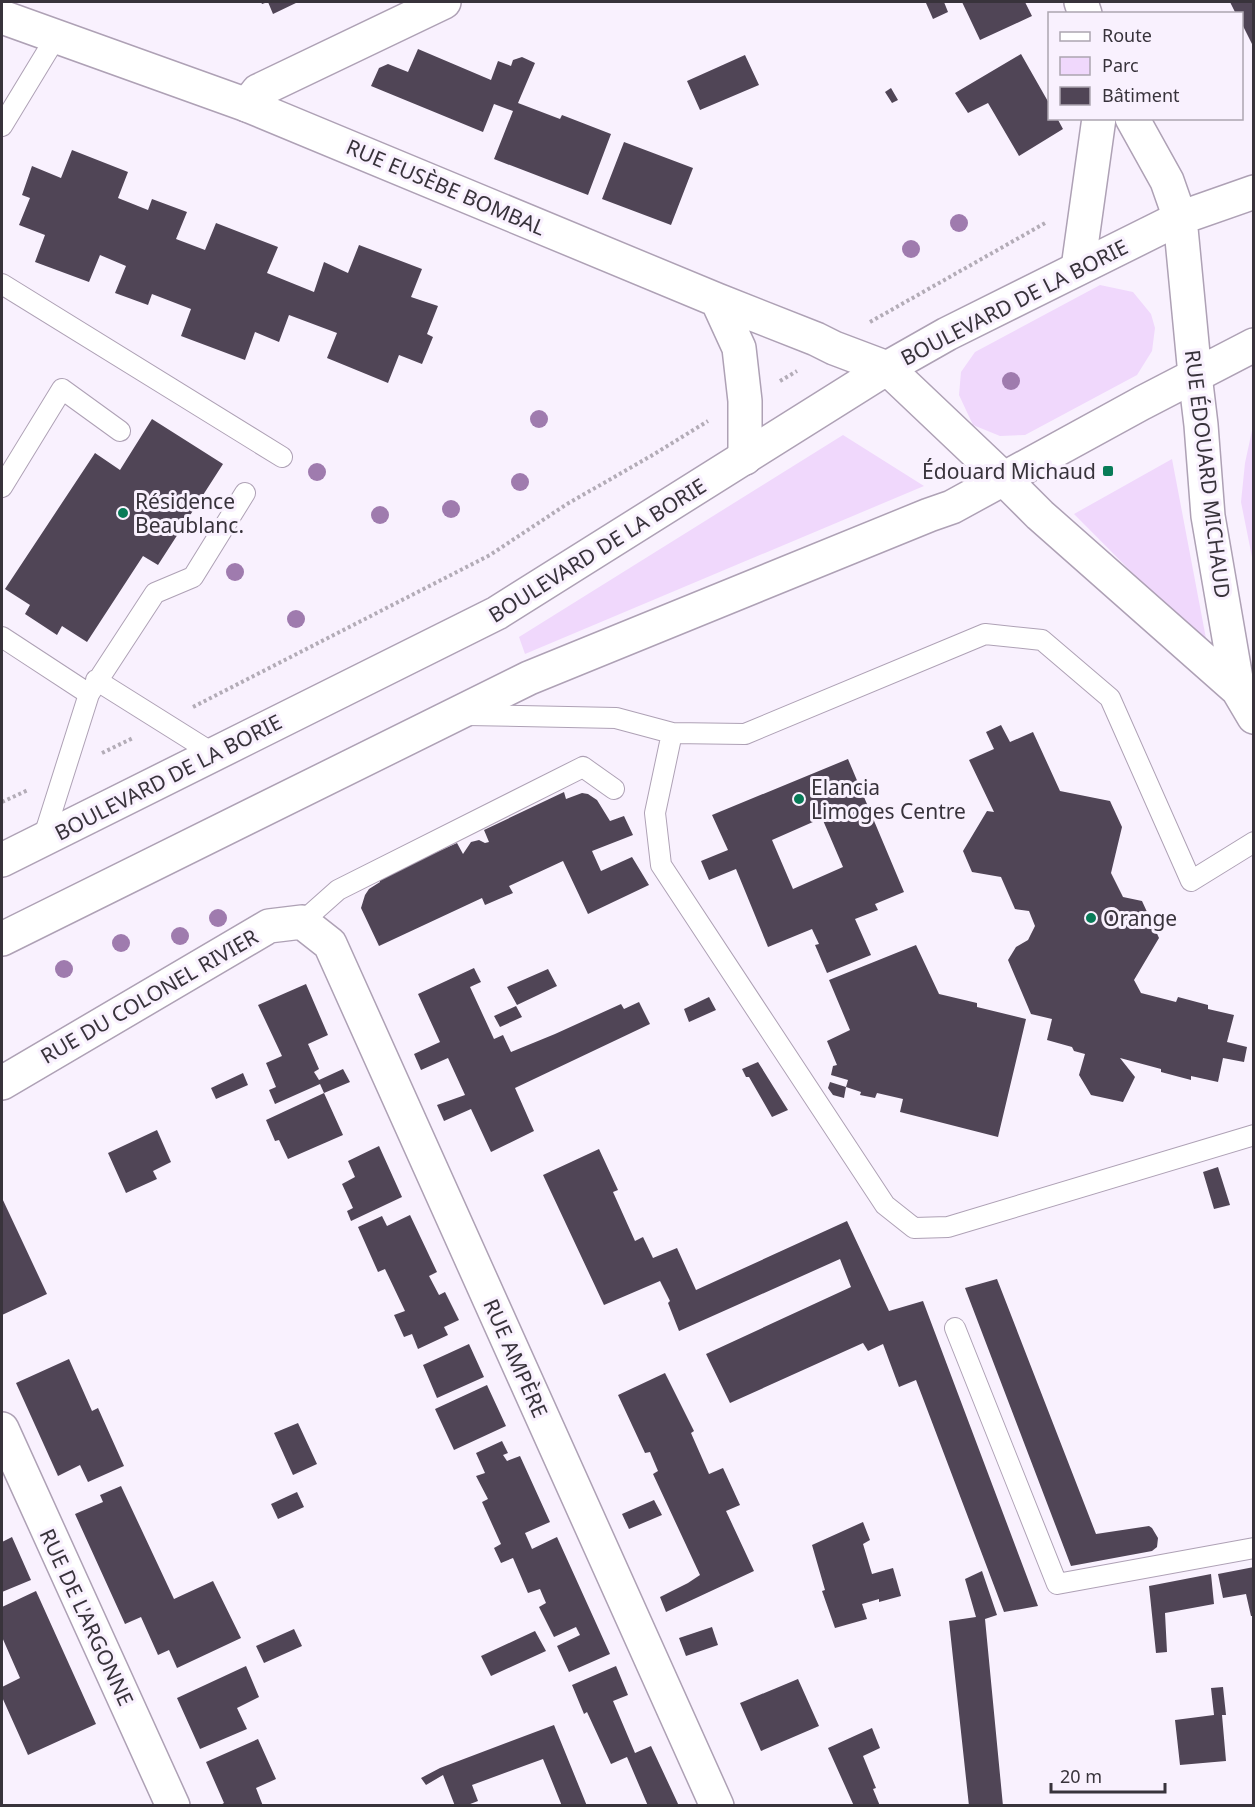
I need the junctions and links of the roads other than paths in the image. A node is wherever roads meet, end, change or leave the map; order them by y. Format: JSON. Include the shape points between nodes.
{"nodes":[{"id":1,"x":444,"y":2,"type":"edge"},
{"id":2,"x":2,"y":17,"type":"edge"},
{"id":3,"x":56,"y":37,"type":"junction"},
{"id":4,"x":247,"y":105,"type":"junction"},
{"id":5,"x":1099,"y":120,"type":"edge"},
{"id":6,"x":1133,"y":120,"type":"edge"},
{"id":7,"x":2,"y":126,"type":"edge"},
{"id":8,"x":1254,"y":192,"type":"edge"},
{"id":9,"x":1180,"y":218,"type":"junction"},
{"id":10,"x":1078,"y":268,"type":"junction"},
{"id":11,"x":2,"y":284,"type":"edge"},
{"id":12,"x":717,"y":300,"type":"junction"},
{"id":13,"x":1254,"y":345,"type":"edge"},
{"id":14,"x":887,"y":369,"type":"junction"},
{"id":15,"x":1195,"y":375,"type":"junction"},
{"id":16,"x":120,"y":431,"type":"dead end"},
{"id":17,"x":282,"y":457,"type":"dead end"},
{"id":18,"x":745,"y":458,"type":"junction"},
{"id":19,"x":1003,"y":478,"type":"junction"},
{"id":20,"x":2,"y":487,"type":"edge"},
{"id":21,"x":245,"y":493,"type":"dead end"},
{"id":22,"x":2,"y":637,"type":"edge"},
{"id":23,"x":92,"y":687,"type":"junction"},
{"id":24,"x":1246,"y":703,"type":"edge"},
{"id":25,"x":455,"y":715,"type":"junction"},
{"id":26,"x":672,"y":733,"type":"junction"},
{"id":27,"x":214,"y":754,"type":"junction"},
{"id":28,"x":614,"y":789,"type":"dead end"},
{"id":29,"x":43,"y":839,"type":"junction"},
{"id":30,"x":1254,"y":842,"type":"edge"},
{"id":31,"x":2,"y":860,"type":"edge"},
{"id":32,"x":302,"y":922,"type":"junction"},
{"id":33,"x":2,"y":939,"type":"edge"},
{"id":34,"x":2,"y":1083,"type":"edge"},
{"id":35,"x":1254,"y":1135,"type":"edge"},
{"id":36,"x":955,"y":1328,"type":"dead end"},
{"id":37,"x":2,"y":1429,"type":"edge"},
{"id":38,"x":1254,"y":1548,"type":"edge"},
{"id":39,"x":173,"y":1806,"type":"edge"},
{"id":40,"x":717,"y":1806,"type":"edge"}],
"edges":[{"from":1,"to":4,"type":"street","via":[[258,91]]},
{"from":2,"to":3,"type":"street","name":"RUE EUSÈBE BOMBAL"},
{"from":3,"to":4,"type":"street","name":"RUE EUSÈBE BOMBAL"},
{"from":3,"to":7,"type":"lane"},
{"from":4,"to":12,"type":"street","name":"RUE EUSÈBE BOMBAL"},
{"from":5,"to":10,"type":"street"},
{"from":6,"to":9,"type":"street","name":"RUE ÉDOUARD MICHAUD","via":[[1167,182]]},
{"from":8,"to":9,"type":"street","name":"BOULEVARD DE LA BORIE"},
{"from":9,"to":10,"type":"street","name":"BOULEVARD DE LA BORIE"},
{"from":9,"to":15,"type":"street","name":"RUE ÉDOUARD MICHAUD"},
{"from":10,"to":14,"type":"street","name":"BOULEVARD DE LA BORIE"},
{"from":11,"to":17,"type":"lane"},
{"from":12,"to":14,"type":"street","name":"RUE EUSÈBE BOMBAL"},
{"from":12,"to":18,"type":"street","via":[[739,348],[745,400]]},
{"from":13,"to":15,"type":"street"},
{"from":14,"to":18,"type":"street","name":"BOULEVARD DE LA BORIE"},
{"from":14,"to":19,"type":"street","name":"RUE ÉDOUARD MICHAUD"},
{"from":15,"to":19,"type":"street"},
{"from":15,"to":24,"type":"street","name":"RUE ÉDOUARD MICHAUD","via":[[1208,516]]},
{"from":16,"to":20,"type":"lane","via":[[62,389]]},
{"from":18,"to":27,"type":"street","name":"BOULEVARD DE LA BORIE","via":[[496,613]]},
{"from":19,"to":24,"type":"street","name":"RUE ÉDOUARD MICHAUD"},
{"from":19,"to":25,"type":"street","via":[[952,507],[529,678]]},
{"from":21,"to":23,"type":"lane","via":[[193,577],[155,593]]},
{"from":22,"to":23,"type":"lane"},
{"from":23,"to":27,"type":"lane","via":[[164,722]]},
{"from":23,"to":29,"type":"lane"},
{"from":25,"to":26,"type":"lane","via":[[616,718]]},
{"from":25,"to":33,"type":"street"},
{"from":26,"to":30,"type":"lane","via":[[745,734],[985,634],[1042,640],[1110,698],[1191,881]]},
{"from":26,"to":35,"type":"lane","via":[[655,813],[661,865],[885,1205],[914,1228],[948,1227]]},
{"from":27,"to":29,"type":"street","name":"BOULEVARD DE LA BORIE"},
{"from":28,"to":32,"type":"lane","via":[[583,767],[338,890]]},
{"from":29,"to":31,"type":"street","name":"BOULEVARD DE LA BORIE"},
{"from":32,"to":34,"type":"street","name":"RUE DU COLONEL RIVIER","via":[[269,926]]},
{"from":32,"to":40,"type":"street","name":"RUE AMPÈRE","via":[[330,944]]},
{"from":36,"to":38,"type":"lane","via":[[1057,1584]]},
{"from":37,"to":39,"type":"street","name":"RUE DE L'ARGONNE"}]}
